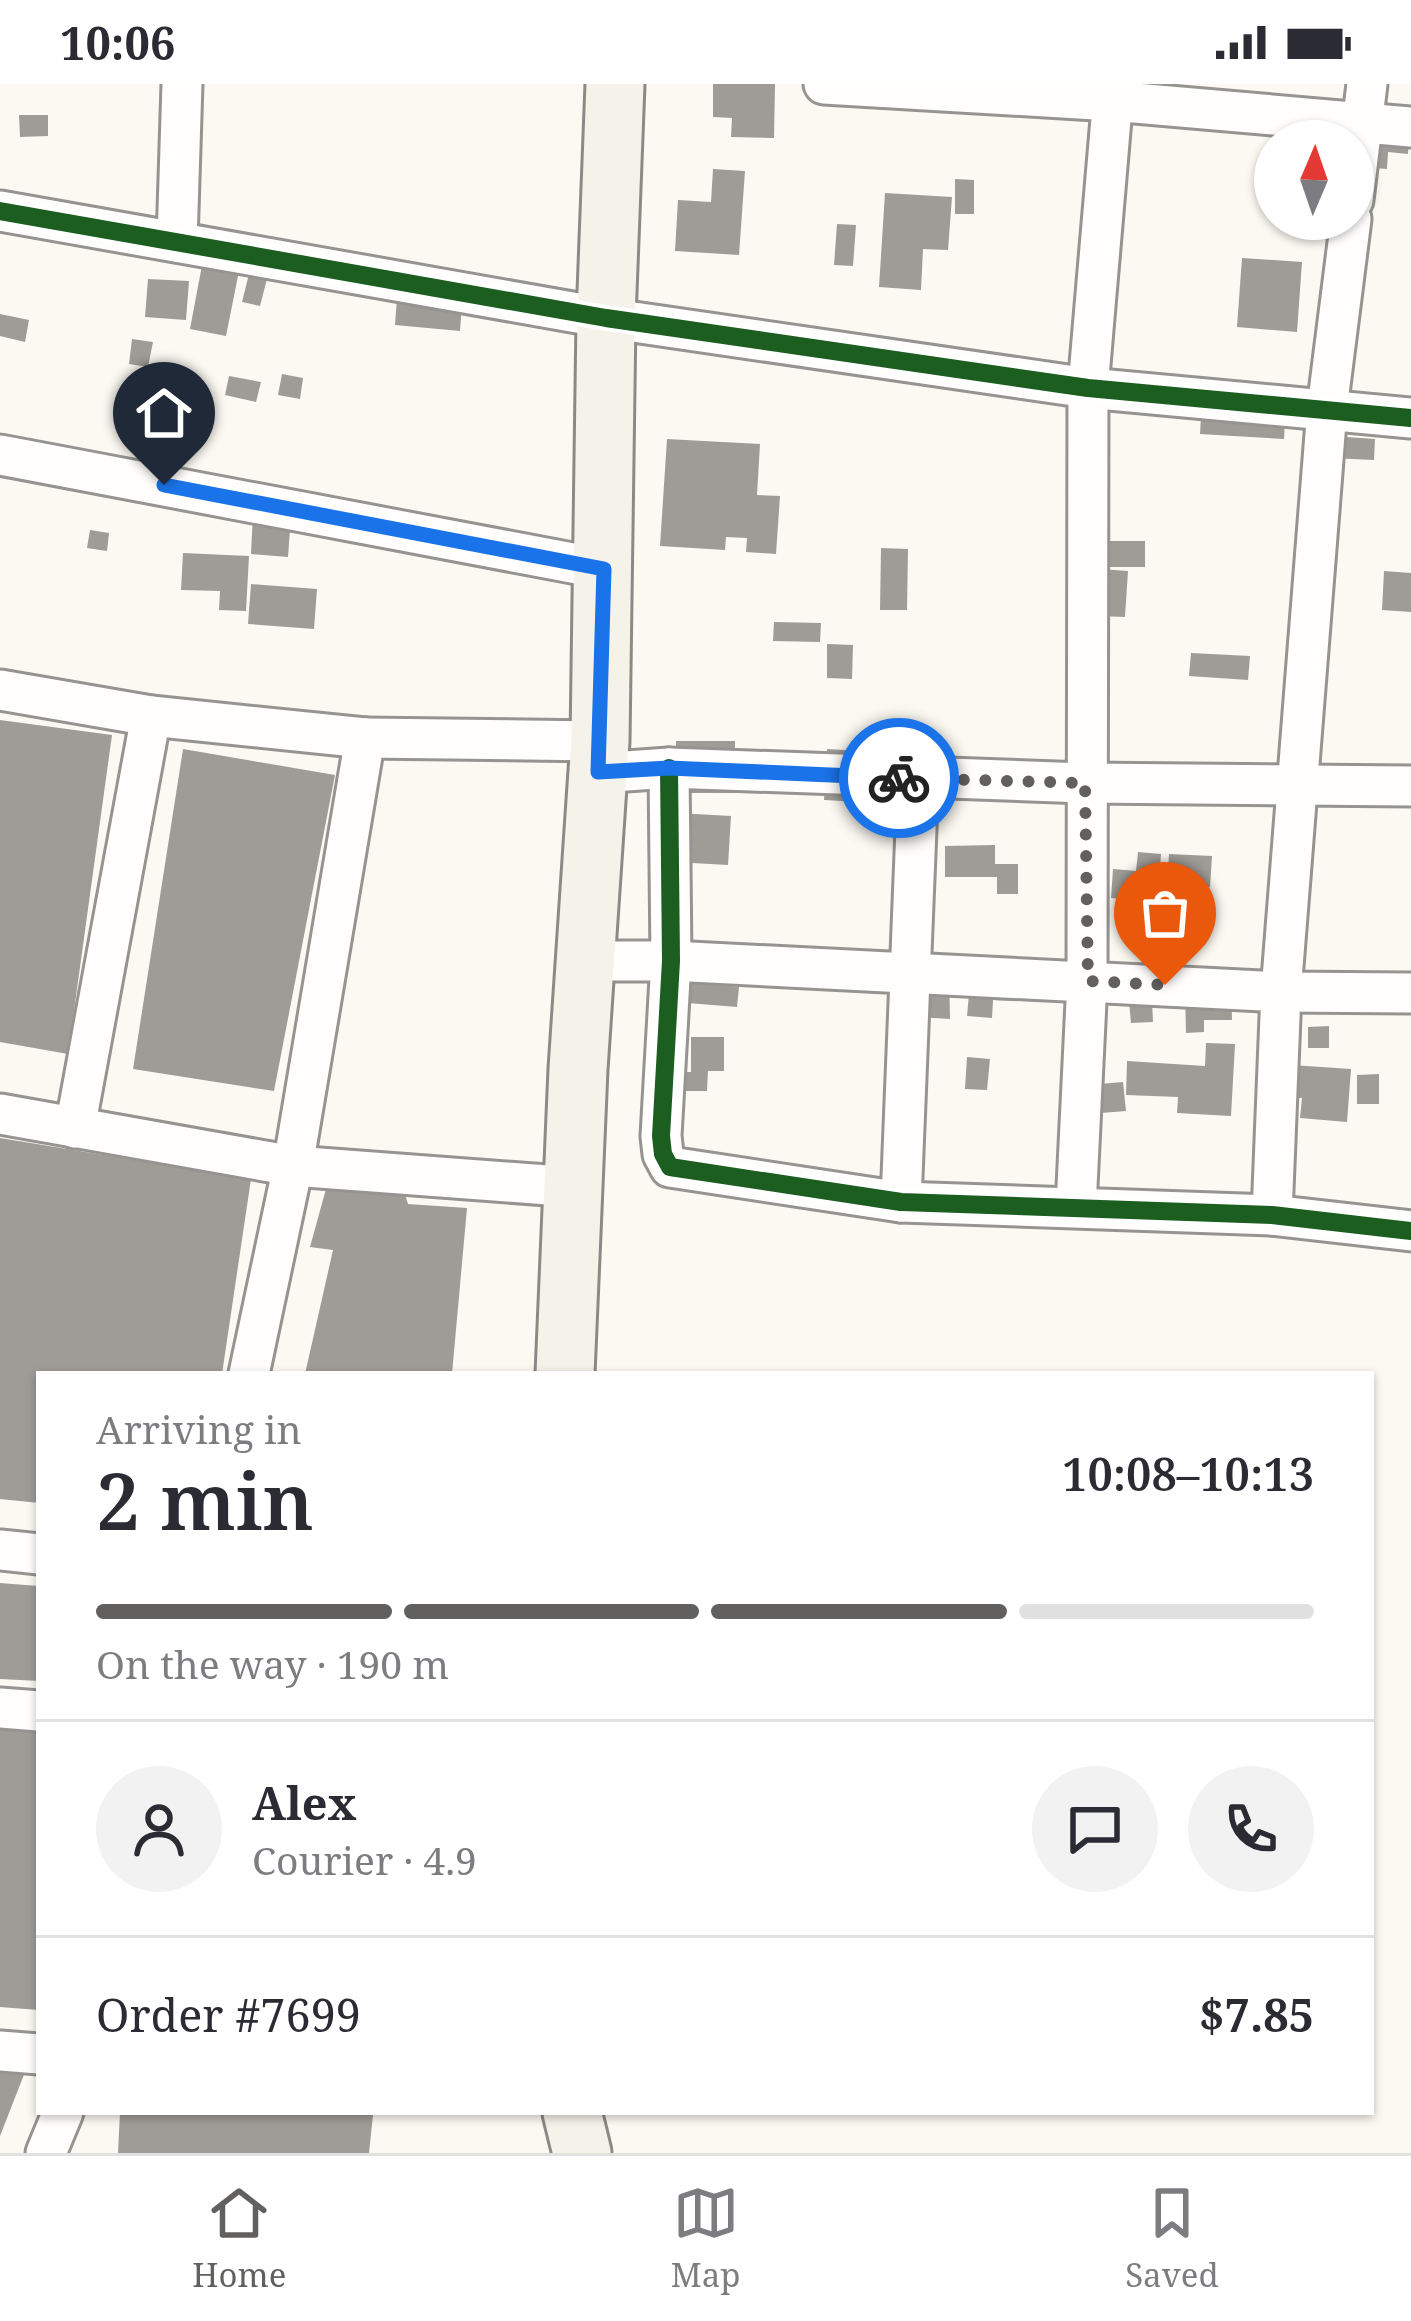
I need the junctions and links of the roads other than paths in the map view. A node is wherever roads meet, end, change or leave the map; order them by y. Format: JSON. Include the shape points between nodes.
{"nodes":[{"id":1,"x":182,"y":84,"type":"edge"},
{"id":2,"x":615,"y":84,"type":"edge"},
{"id":3,"x":824,"y":84,"type":"edge"},
{"id":4,"x":1113,"y":93,"type":"edge"},
{"id":5,"x":1365,"y":102,"type":"edge"},
{"id":6,"x":1411,"y":127,"type":"edge"},
{"id":7,"x":0,"y":211,"type":"edge"},
{"id":8,"x":1348,"y":240,"type":"edge"},
{"id":9,"x":177,"y":242,"type":"junction"},
{"id":10,"x":606,"y":318,"type":"junction"},
{"id":11,"x":1088,"y":388,"type":"junction"},
{"id":12,"x":1327,"y":410,"type":"junction"},
{"id":13,"x":1411,"y":418,"type":"edge"},
{"id":14,"x":0,"y":454,"type":"edge"},
{"id":15,"x":604,"y":569,"type":"junction"},
{"id":16,"x":0,"y":690,"type":"edge"},
{"id":17,"x":151,"y":716,"type":"junction"},
{"id":18,"x":365,"y":738,"type":"junction"},
{"id":19,"x":599,"y":757,"type":"junction"},
{"id":20,"x":669,"y":768,"type":"junction"},
{"id":21,"x":918,"y":779,"type":"junction"},
{"id":22,"x":1085,"y":783,"type":"junction"},
{"id":23,"x":1299,"y":784,"type":"junction"},
{"id":24,"x":1411,"y":785,"type":"edge"},
{"id":25,"x":588,"y":961,"type":"junction"},
{"id":26,"x":671,"y":961,"type":"junction"},
{"id":27,"x":910,"y":975,"type":"junction"},
{"id":28,"x":1088,"y":981,"type":"junction"},
{"id":29,"x":1281,"y":992,"type":"junction"},
{"id":30,"x":1411,"y":994,"type":"edge"},
{"id":31,"x":0,"y":1114,"type":"edge"},
{"id":32,"x":75,"y":1128,"type":"junction"},
{"id":33,"x":293,"y":1166,"type":"junction"},
{"id":34,"x":574,"y":1187,"type":"junction"},
{"id":35,"x":902,"y":1202,"type":"junction"},
{"id":36,"x":1076,"y":1207,"type":"junction"},
{"id":37,"x":1272,"y":1215,"type":"junction"},
{"id":38,"x":1411,"y":1231,"type":"edge"},
{"id":39,"x":250,"y":1371,"type":"edge"},
{"id":40,"x":565,"y":1371,"type":"edge"},
{"id":41,"x":0,"y":1550,"type":"edge"},
{"id":42,"x":36,"y":1554,"type":"edge"},
{"id":43,"x":0,"y":1708,"type":"edge"},
{"id":44,"x":36,"y":1711,"type":"edge"},
{"id":45,"x":0,"y":2051,"type":"edge"},
{"id":46,"x":36,"y":2054,"type":"edge"},
{"id":47,"x":62,"y":2115,"type":"edge"},
{"id":48,"x":573,"y":2115,"type":"edge"},
{"id":49,"x":46,"y":2153,"type":"edge"},
{"id":50,"x":582,"y":2153,"type":"edge"}],
"edges":[{"from":1,"to":9,"type":"street"},
{"from":2,"to":10,"type":"main road"},
{"from":3,"to":4,"type":"street"},
{"from":4,"to":5,"type":"street"},
{"from":4,"to":11,"type":"street"},
{"from":5,"to":6,"type":"street"},
{"from":7,"to":9,"type":"street"},
{"from":8,"to":12,"type":"street"},
{"from":9,"to":10,"type":"street"},
{"from":10,"to":11,"type":"street"},
{"from":10,"to":15,"type":"main road"},
{"from":11,"to":12,"type":"street"},
{"from":11,"to":22,"type":"street"},
{"from":12,"to":13,"type":"street"},
{"from":12,"to":23,"type":"street"},
{"from":14,"to":15,"type":"street"},
{"from":15,"to":19,"type":"main road"},
{"from":16,"to":17,"type":"street"},
{"from":17,"to":18,"type":"street"},
{"from":17,"to":32,"type":"street"},
{"from":18,"to":19,"type":"street"},
{"from":18,"to":33,"type":"street"},
{"from":19,"to":20,"type":"street"},
{"from":19,"to":25,"type":"main road"},
{"from":20,"to":21,"type":"street"},
{"from":20,"to":26,"type":"street"},
{"from":21,"to":22,"type":"street"},
{"from":21,"to":27,"type":"street"},
{"from":22,"to":23,"type":"street"},
{"from":22,"to":28,"type":"street"},
{"from":23,"to":24,"type":"street"},
{"from":23,"to":29,"type":"street"},
{"from":25,"to":26,"type":"street"},
{"from":25,"to":34,"type":"main road"},
{"from":26,"to":27,"type":"street"},
{"from":26,"to":35,"type":"street","via":[[661,1136],[670,1167]]},
{"from":27,"to":28,"type":"street"},
{"from":27,"to":35,"type":"street"},
{"from":28,"to":29,"type":"street"},
{"from":28,"to":36,"type":"street"},
{"from":29,"to":30,"type":"street"},
{"from":29,"to":37,"type":"street"},
{"from":31,"to":32,"type":"street"},
{"from":32,"to":33,"type":"street"},
{"from":33,"to":34,"type":"street"},
{"from":33,"to":39,"type":"street"},
{"from":34,"to":40,"type":"main road"},
{"from":35,"to":36,"type":"street"},
{"from":36,"to":37,"type":"street"},
{"from":37,"to":38,"type":"street"},
{"from":41,"to":42,"type":"street"},
{"from":43,"to":44,"type":"street"},
{"from":45,"to":46,"type":"street"},
{"from":47,"to":49,"type":"street"},
{"from":48,"to":50,"type":"main road"}]}
